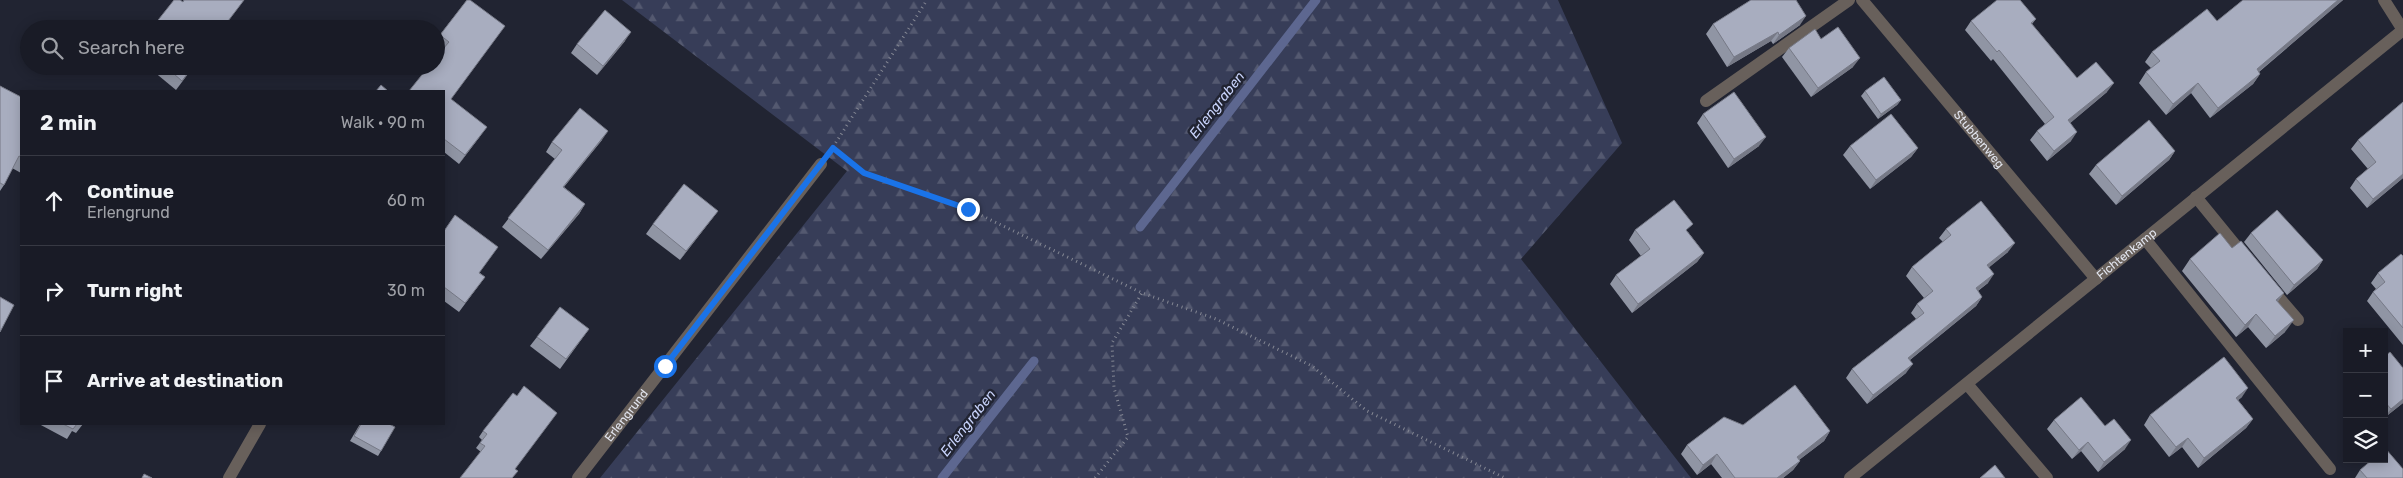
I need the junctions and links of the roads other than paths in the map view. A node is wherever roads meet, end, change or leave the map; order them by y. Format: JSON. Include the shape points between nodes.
{"nodes":[{"id":1,"x":1849,"y":0,"type":"edge"},
{"id":2,"x":1862,"y":0,"type":"edge"},
{"id":3,"x":2384,"y":0,"type":"edge"},
{"id":4,"x":2403,"y":30,"type":"edge"},
{"id":5,"x":1706,"y":101,"type":"dead end"},
{"id":6,"x":822,"y":164,"type":"road end"},
{"id":7,"x":2196,"y":197,"type":"junction"},
{"id":8,"x":2145,"y":239,"type":"junction"},
{"id":9,"x":2251,"y":265,"type":"edge"},
{"id":10,"x":2263,"y":278,"type":"edge"},
{"id":11,"x":2096,"y":279,"type":"junction"},
{"id":12,"x":2298,"y":320,"type":"dead end"},
{"id":13,"x":1967,"y":384,"type":"junction"},
{"id":14,"x":259,"y":425,"type":"edge"},
{"id":15,"x":2330,"y":469,"type":"dead end"},
{"id":16,"x":230,"y":478,"type":"edge"},
{"id":17,"x":578,"y":478,"type":"edge"},
{"id":18,"x":1850,"y":478,"type":"edge"},
{"id":19,"x":2047,"y":478,"type":"edge"}],
"edges":[{"from":1,"to":5,"type":"street"},
{"from":2,"to":11,"type":"street","name":"Stubbenweg"},
{"from":3,"to":4,"type":"street"},
{"from":4,"to":7,"type":"street","name":"Fichtenkamp"},
{"from":6,"to":17,"type":"street","name":"Erlengrund"},
{"from":7,"to":8,"type":"street","name":"Fichtenkamp"},
{"from":7,"to":9,"type":"street"},
{"from":8,"to":11,"type":"street","name":"Fichtenkamp"},
{"from":8,"to":15,"type":"street"},
{"from":10,"to":12,"type":"street"},
{"from":11,"to":13,"type":"street","name":"Fichtenkamp"},
{"from":13,"to":18,"type":"street","name":"Fichtenkamp"},
{"from":13,"to":19,"type":"street"},
{"from":14,"to":16,"type":"street"}]}
